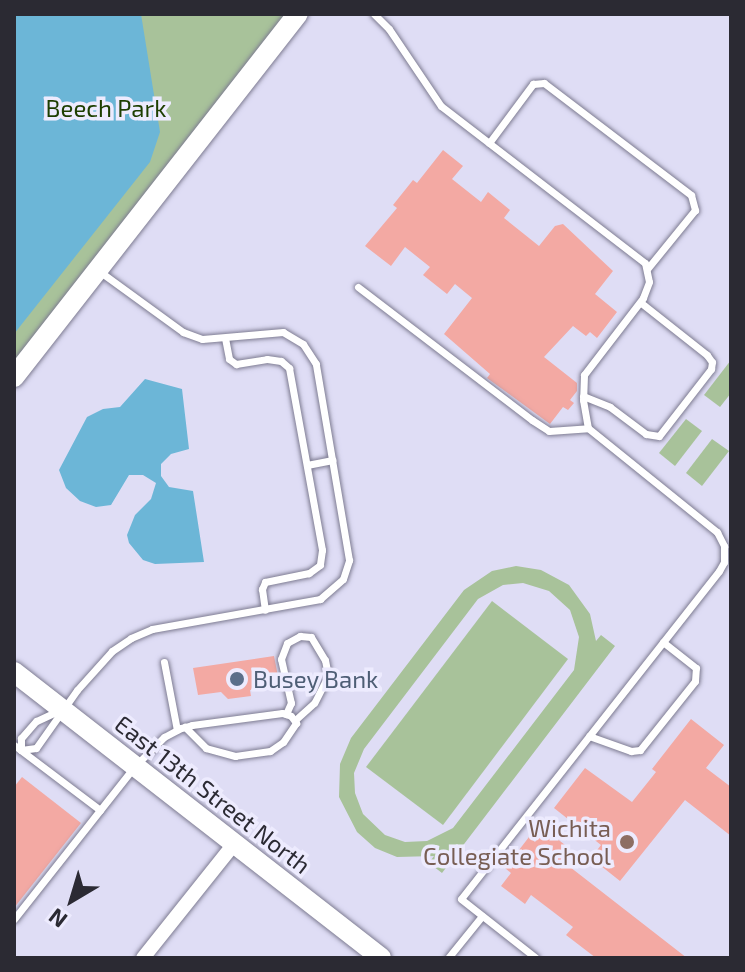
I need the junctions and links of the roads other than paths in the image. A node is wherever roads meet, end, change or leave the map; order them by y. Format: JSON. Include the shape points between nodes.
{"nodes":[{"id":1,"x":298,"y":14,"type":"edge"},
{"id":2,"x":374,"y":14,"type":"edge"},
{"id":3,"x":489,"y":143,"type":"junction"},
{"id":4,"x":647,"y":269,"type":"junction"},
{"id":5,"x":98,"y":270,"type":"junction"},
{"id":6,"x":358,"y":287,"type":"dead end"},
{"id":7,"x":640,"y":302,"type":"junction"},
{"id":8,"x":225,"y":338,"type":"junction"},
{"id":9,"x":14,"y":377,"type":"edge"},
{"id":10,"x":583,"y":396,"type":"junction"},
{"id":11,"x":588,"y":428,"type":"junction"},
{"id":12,"x":333,"y":460,"type":"junction"},
{"id":13,"x":307,"y":465,"type":"junction"},
{"id":14,"x":265,"y":610,"type":"junction"},
{"id":15,"x":663,"y":642,"type":"junction"},
{"id":16,"x":164,"y":662,"type":"dead end"},
{"id":17,"x":14,"y":672,"type":"edge"},
{"id":18,"x":62,"y":709,"type":"junction"},
{"id":19,"x":286,"y":714,"type":"junction"},
{"id":20,"x":295,"y":720,"type":"junction"},
{"id":21,"x":181,"y":728,"type":"junction"},
{"id":22,"x":589,"y":736,"type":"junction"},
{"id":23,"x":18,"y":748,"type":"edge"},
{"id":24,"x":14,"y":759,"type":"edge"},
{"id":25,"x":135,"y":766,"type":"junction"},
{"id":26,"x":100,"y":810,"type":"junction"},
{"id":27,"x":234,"y":844,"type":"junction"},
{"id":28,"x":482,"y":916,"type":"junction"},
{"id":29,"x":14,"y":919,"type":"edge"},
{"id":30,"x":143,"y":958,"type":"edge"},
{"id":31,"x":381,"y":958,"type":"edge"},
{"id":32,"x":448,"y":958,"type":"edge"},
{"id":33,"x":536,"y":958,"type":"edge"}],
"edges":[{"from":1,"to":5,"type":"main road"},
{"from":2,"to":3,"type":"lane","via":[[441,106]]},
{"from":3,"to":4,"type":"lane"},
{"from":3,"to":4,"type":"lane","via":[[533,84],[544,83],[691,195],[695,210]]},
{"from":4,"to":7,"type":"lane","via":[[648,289]]},
{"from":5,"to":8,"type":"lane","via":[[183,332],[202,339]]},
{"from":5,"to":9,"type":"main road"},
{"from":6,"to":11,"type":"lane","via":[[549,431]]},
{"from":7,"to":10,"type":"lane","via":[[584,375]]},
{"from":7,"to":10,"type":"lane","via":[[707,355],[711,369],[659,436],[646,434],[610,407]]},
{"from":8,"to":12,"type":"lane","via":[[283,332],[303,344],[316,364]]},
{"from":8,"to":13,"type":"lane","via":[[229,359],[236,364],[267,359],[289,368]]},
{"from":10,"to":11,"type":"lane"},
{"from":11,"to":15,"type":"lane","via":[[722,539],[724,562],[719,571]]},
{"from":12,"to":13,"type":"lane"},
{"from":12,"to":14,"type":"lane","via":[[349,549],[343,579],[320,599]]},
{"from":13,"to":14,"type":"lane","via":[[320,565],[309,573],[265,582]]},
{"from":14,"to":18,"type":"lane","via":[[152,629],[131,638],[112,651]]},
{"from":15,"to":22,"type":"lane"},
{"from":15,"to":22,"type":"lane","via":[[696,668],[695,681],[640,750]]},
{"from":16,"to":21,"type":"lane"},
{"from":17,"to":18,"type":"main road","name":"East 13th Street North"},
{"from":18,"to":23,"type":"lane","via":[[36,721]]},
{"from":18,"to":23,"type":"lane","via":[[36,748]]},
{"from":18,"to":25,"type":"main road","name":"East 13th Street North"},
{"from":19,"to":20,"type":"lane"},
{"from":19,"to":20,"type":"lane","via":[[291,703],[281,659],[287,643],[311,637],[328,676],[314,703]]},
{"from":19,"to":21,"type":"lane"},
{"from":20,"to":21,"type":"lane","via":[[278,746],[245,756],[206,748]]},
{"from":21,"to":25,"type":"lane"},
{"from":22,"to":28,"type":"lane","via":[[461,899]]},
{"from":23,"to":24,"type":"lane"},
{"from":23,"to":26,"type":"lane"},
{"from":25,"to":26,"type":"lane"},
{"from":25,"to":27,"type":"main road","name":"East 13th Street North"},
{"from":26,"to":29,"type":"lane"},
{"from":27,"to":30,"type":"street"},
{"from":27,"to":31,"type":"main road","name":"East 13th Street North"},
{"from":28,"to":32,"type":"lane"},
{"from":28,"to":33,"type":"lane"}]}
